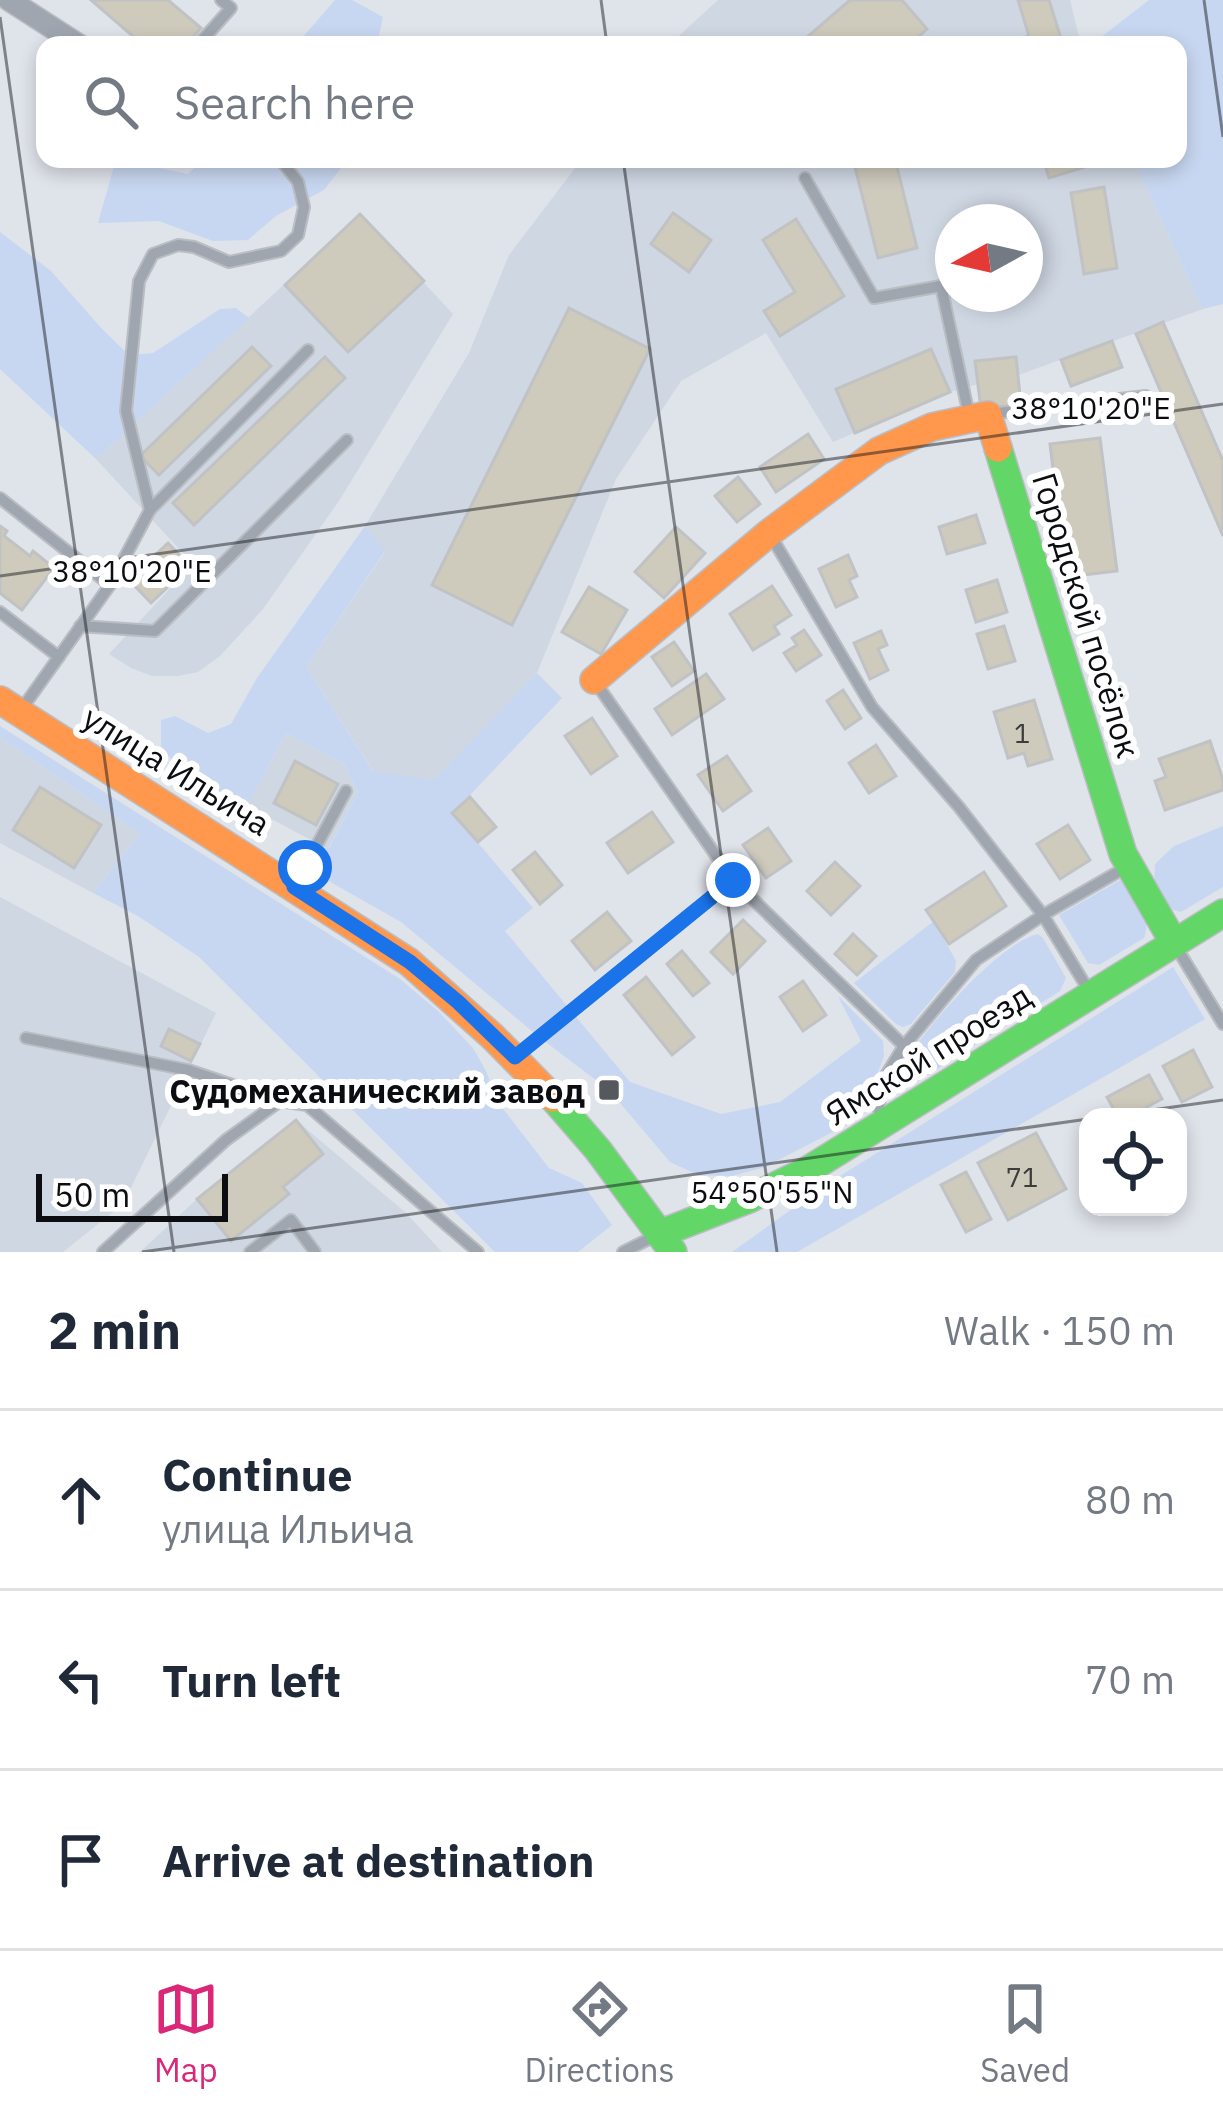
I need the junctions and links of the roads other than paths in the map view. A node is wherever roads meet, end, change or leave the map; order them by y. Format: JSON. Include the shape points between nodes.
{"nodes":[{"id":1,"x":9,"y":0,"type":"edge"},
{"id":2,"x":221,"y":0,"type":"edge"},
{"id":3,"x":65,"y":36,"type":"edge"},
{"id":4,"x":206,"y":36,"type":"edge"},
{"id":5,"x":287,"y":168,"type":"edge"},
{"id":6,"x":805,"y":178,"type":"dead end"},
{"id":7,"x":308,"y":350,"type":"dead end"},
{"id":8,"x":1146,"y":396,"type":"dead end"},
{"id":9,"x":979,"y":417,"type":"junction"},
{"id":10,"x":347,"y":440,"type":"dead end"},
{"id":11,"x":0,"y":498,"type":"edge"},
{"id":12,"x":150,"y":510,"type":"junction"},
{"id":13,"x":769,"y":533,"type":"junction"},
{"id":14,"x":110,"y":585,"type":"junction"},
{"id":15,"x":0,"y":612,"type":"edge"},
{"id":16,"x":80,"y":626,"type":"junction"},
{"id":17,"x":59,"y":657,"type":"junction"},
{"id":18,"x":594,"y":680,"type":"joint"},
{"id":19,"x":10,"y":706,"type":"edge"},
{"id":20,"x":346,"y":790,"type":"dead end"},
{"id":21,"x":1130,"y":865,"type":"junction"},
{"id":22,"x":733,"y":880,"type":"junction"},
{"id":23,"x":294,"y":887,"type":"junction"},
{"id":24,"x":1223,"y":913,"type":"edge"},
{"id":25,"x":1043,"y":915,"type":"junction"},
{"id":26,"x":1174,"y":943,"type":"junction"},
{"id":27,"x":1091,"y":994,"type":"junction"},
{"id":28,"x":1223,"y":1024,"type":"edge"},
{"id":29,"x":26,"y":1038,"type":"dead end"},
{"id":30,"x":904,"y":1046,"type":"junction"},
{"id":31,"x":515,"y":1057,"type":"junction"},
{"id":32,"x":280,"y":1101,"type":"junction"},
{"id":33,"x":880,"y":1127,"type":"junction"},
{"id":34,"x":666,"y":1243,"type":"edge"},
{"id":35,"x":628,"y":1250,"type":"edge"},
{"id":36,"x":103,"y":1252,"type":"edge"},
{"id":37,"x":250,"y":1252,"type":"edge"},
{"id":38,"x":316,"y":1252,"type":"edge"},
{"id":39,"x":478,"y":1252,"type":"edge"}],
"edges":[{"from":1,"to":3,"type":"street"},
{"from":2,"to":4,"type":"lane","via":[[231,8]]},
{"from":5,"to":12,"type":"lane","via":[[304,207],[298,235],[281,251],[229,262],[178,245],[153,254],[139,281],[126,412]]},
{"from":6,"to":9,"type":"lane","via":[[874,298],[941,286]]},
{"from":7,"to":12,"type":"lane"},
{"from":8,"to":9,"type":"lane"},
{"from":9,"to":13,"type":"main road","via":[[932,427],[879,452]]},
{"from":9,"to":21,"type":"main road","name":"Городской посёлок"},
{"from":10,"to":16,"type":"lane","via":[[155,631]]},
{"from":11,"to":14,"type":"lane"},
{"from":12,"to":14,"type":"lane"},
{"from":13,"to":18,"type":"main road"},
{"from":13,"to":25,"type":"lane","via":[[872,707]]},
{"from":14,"to":16,"type":"lane"},
{"from":15,"to":17,"type":"lane"},
{"from":16,"to":17,"type":"lane"},
{"from":17,"to":19,"type":"lane"},
{"from":18,"to":22,"type":"lane"},
{"from":19,"to":23,"type":"main road","name":"улица Ильича"},
{"from":20,"to":23,"type":"lane"},
{"from":21,"to":25,"type":"lane"},
{"from":21,"to":26,"type":"main road","name":"Городской посёлок"},
{"from":22,"to":30,"type":"lane"},
{"from":22,"to":31,"type":"lane"},
{"from":23,"to":31,"type":"main road","name":"улица Ильича","via":[[410,962]]},
{"from":24,"to":26,"type":"main road","name":"Ямской проезд"},
{"from":25,"to":27,"type":"lane"},
{"from":25,"to":30,"type":"lane","via":[[976,960]]},
{"from":26,"to":27,"type":"main road","name":"Ямской проезд"},
{"from":26,"to":28,"type":"lane"},
{"from":27,"to":33,"type":"main road","name":"Ямской проезд"},
{"from":29,"to":32,"type":"lane","via":[[188,1070]]},
{"from":30,"to":33,"type":"lane","via":[[883,1080]]},
{"from":31,"to":34,"type":"main road","name":"улица Ильича"},
{"from":32,"to":36,"type":"lane"},
{"from":32,"to":39,"type":"lane","via":[[308,1105]]},
{"from":33,"to":34,"type":"main road","name":"Ямской проезд"},
{"from":34,"to":35,"type":"lane"},
{"from":37,"to":38,"type":"lane","via":[[291,1220]]}]}
